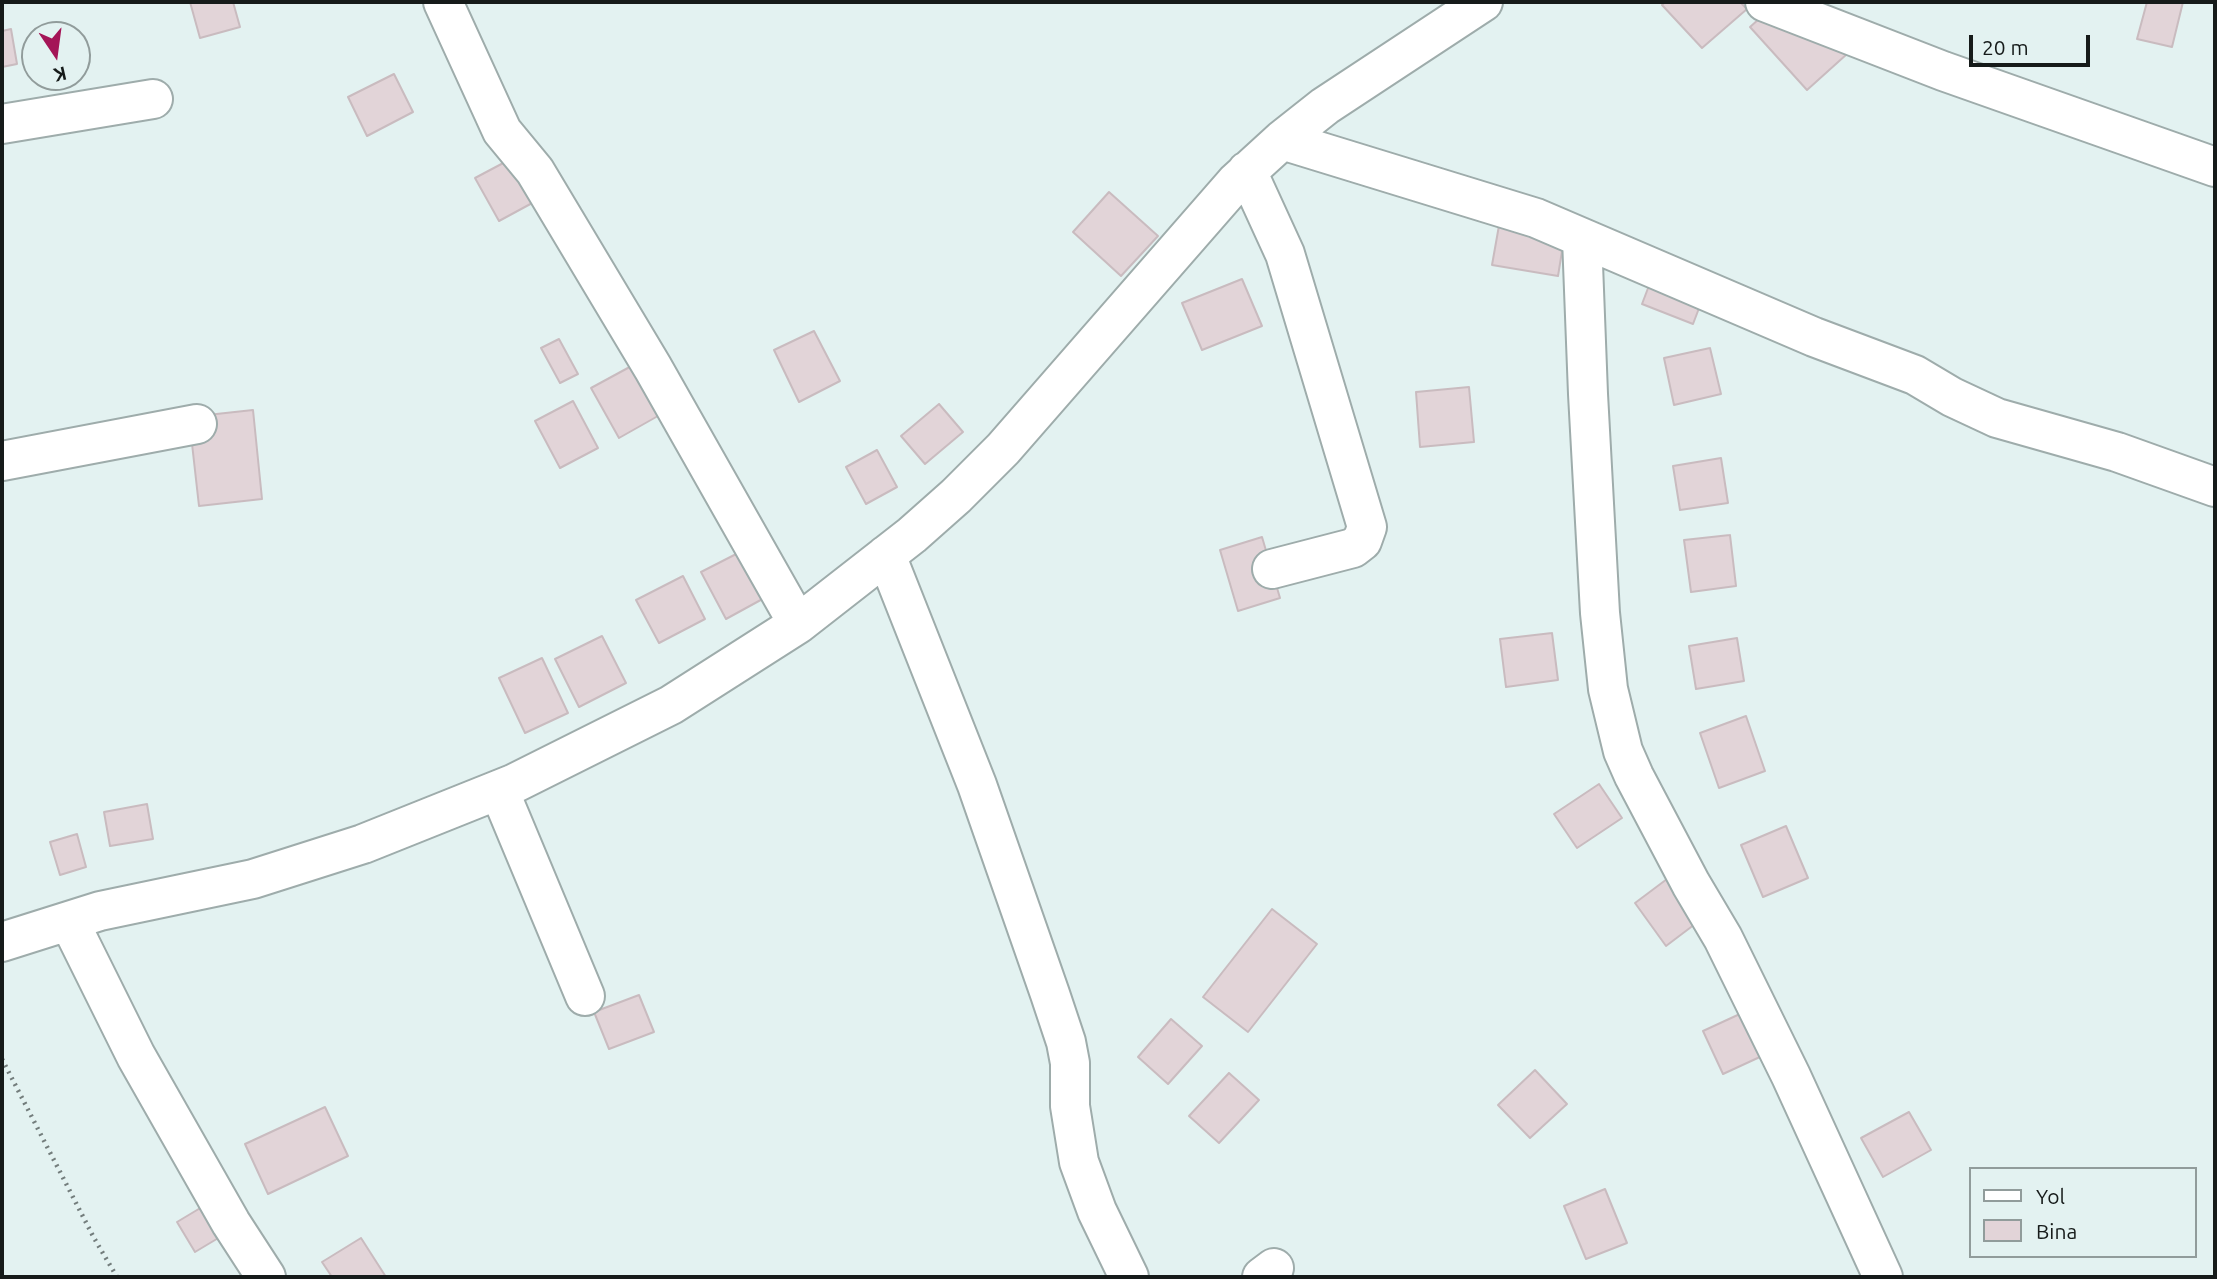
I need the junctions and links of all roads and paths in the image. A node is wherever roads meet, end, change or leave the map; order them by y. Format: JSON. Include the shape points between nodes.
{"nodes":[{"id":1,"x":443,"y":2,"type":"edge"},
{"id":2,"x":1483,"y":2,"type":"edge"},
{"id":3,"x":1765,"y":2,"type":"edge"},
{"id":4,"x":153,"y":99,"type":"dead end"},
{"id":5,"x":2,"y":124,"type":"edge"},
{"id":6,"x":1282,"y":140,"type":"junction"},
{"id":7,"x":2215,"y":167,"type":"edge"},
{"id":8,"x":1247,"y":172,"type":"junction"},
{"id":9,"x":1582,"y":238,"type":"junction"},
{"id":10,"x":197,"y":424,"type":"dead end"},
{"id":11,"x":2,"y":461,"type":"edge"},
{"id":12,"x":2215,"y":487,"type":"edge"},
{"id":13,"x":886,"y":555,"type":"junction"},
{"id":14,"x":1272,"y":569,"type":"dead end"},
{"id":15,"x":798,"y":624,"type":"junction"},
{"id":16,"x":499,"y":790,"type":"junction"},
{"id":17,"x":69,"y":921,"type":"junction"},
{"id":18,"x":2,"y":942,"type":"edge"},
{"id":19,"x":585,"y":996,"type":"dead end"},
{"id":20,"x":2,"y":1059,"type":"edge"},
{"id":21,"x":117,"y":1277,"type":"edge"},
{"id":22,"x":266,"y":1277,"type":"edge"},
{"id":23,"x":1129,"y":1277,"type":"edge"},
{"id":24,"x":1884,"y":1277,"type":"edge"}],
"edges":[{"from":1,"to":15,"type":"street","via":[[502,131],[535,171]]},
{"from":2,"to":6,"type":"street","via":[[1371,74]]},
{"from":3,"to":7,"type":"street","via":[[1943,71]]},
{"from":4,"to":5,"type":"street"},
{"from":6,"to":8,"type":"street"},
{"from":6,"to":9,"type":"street","via":[[1536,218]]},
{"from":8,"to":13,"type":"street","via":[[1003,449]]},
{"from":8,"to":14,"type":"street","via":[[1285,254],[1367,527],[1362,541],[1353,548]]},
{"from":9,"to":12,"type":"street","via":[[1915,375],[1997,418],[2117,452]]},
{"from":9,"to":24,"type":"street","via":[[1600,613],[1608,689],[1620,742],[1723,938]]},
{"from":10,"to":11,"type":"street"},
{"from":13,"to":15,"type":"street"},
{"from":13,"to":23,"type":"street","via":[[977,785],[1050,994],[1070,1063],[1070,1106],[1079,1162]]},
{"from":15,"to":16,"type":"street","via":[[671,705]]},
{"from":16,"to":17,"type":"street","via":[[363,844],[253,879]]},
{"from":16,"to":19,"type":"street"},
{"from":17,"to":18,"type":"street"},
{"from":17,"to":22,"type":"street","via":[[184,1143]]},
{"from":20,"to":21,"type":"path"}]}
